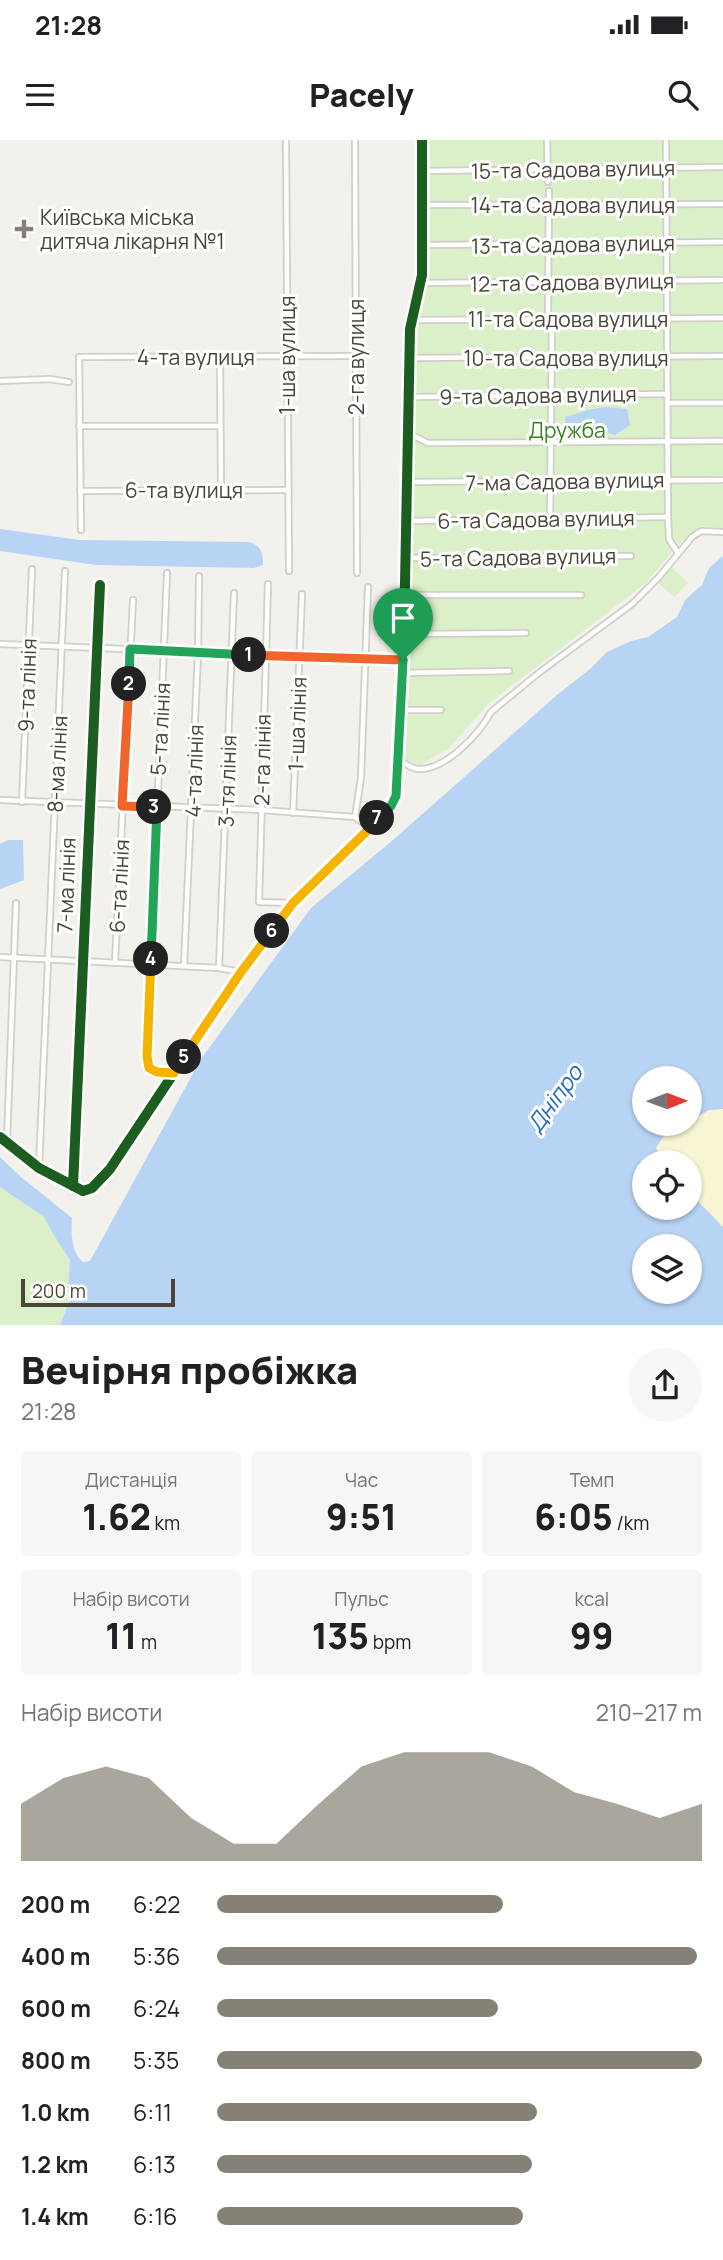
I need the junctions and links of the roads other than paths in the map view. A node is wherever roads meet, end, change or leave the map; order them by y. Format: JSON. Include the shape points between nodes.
{"nodes":[{"id":1,"x":286,"y":140,"type":"edge"},
{"id":2,"x":355,"y":140,"type":"edge"},
{"id":3,"x":422,"y":140,"type":"edge"},
{"id":4,"x":547,"y":140,"type":"edge"},
{"id":5,"x":666,"y":140,"type":"edge"},
{"id":6,"x":665,"y":167,"type":"junction"},
{"id":7,"x":723,"y":167,"type":"edge"},
{"id":8,"x":548,"y":168,"type":"junction"},
{"id":9,"x":422,"y":172,"type":"junction"},
{"id":10,"x":548,"y":182,"type":"dead end"},
{"id":11,"x":549,"y":191,"type":"dead end"},
{"id":12,"x":665,"y":204,"type":"junction"},
{"id":13,"x":422,"y":205,"type":"junction"},
{"id":14,"x":723,"y":205,"type":"edge"},
{"id":15,"x":549,"y":206,"type":"junction"},
{"id":16,"x":723,"y":242,"type":"edge"},
{"id":17,"x":665,"y":243,"type":"junction"},
{"id":18,"x":547,"y":244,"type":"junction"},
{"id":19,"x":423,"y":245,"type":"junction"},
{"id":20,"x":723,"y":280,"type":"edge"},
{"id":21,"x":666,"y":281,"type":"junction"},
{"id":22,"x":421,"y":283,"type":"junction"},
{"id":23,"x":548,"y":283,"type":"junction"},
{"id":24,"x":412,"y":318,"type":"junction"},
{"id":25,"x":667,"y":318,"type":"junction"},
{"id":26,"x":723,"y":318,"type":"edge"},
{"id":27,"x":550,"y":319,"type":"junction"},
{"id":28,"x":287,"y":356,"type":"junction"},
{"id":29,"x":356,"y":356,"type":"junction"},
{"id":30,"x":723,"y":356,"type":"edge"},
{"id":31,"x":220,"y":357,"type":"junction"},
{"id":32,"x":551,"y":357,"type":"junction"},
{"id":33,"x":668,"y":357,"type":"junction"},
{"id":34,"x":410,"y":358,"type":"junction"},
{"id":35,"x":0,"y":380,"type":"edge"},
{"id":36,"x":69,"y":382,"type":"dead end"},
{"id":37,"x":551,"y":394,"type":"junction"},
{"id":38,"x":668,"y":394,"type":"junction"},
{"id":39,"x":409,"y":397,"type":"junction"},
{"id":40,"x":668,"y":403,"type":"junction"},
{"id":41,"x":723,"y":403,"type":"edge"},
{"id":42,"x":79,"y":426,"type":"junction"},
{"id":43,"x":220,"y":426,"type":"junction"},
{"id":44,"x":408,"y":433,"type":"junction"},
{"id":45,"x":723,"y":441,"type":"edge"},
{"id":46,"x":667,"y":442,"type":"junction"},
{"id":47,"x":550,"y":443,"type":"junction"},
{"id":48,"x":667,"y":480,"type":"junction"},
{"id":49,"x":723,"y":480,"type":"edge"},
{"id":50,"x":550,"y":481,"type":"junction"},
{"id":51,"x":406,"y":482,"type":"junction"},
{"id":52,"x":221,"y":490,"type":"junction"},
{"id":53,"x":288,"y":490,"type":"junction"},
{"id":54,"x":80,"y":491,"type":"junction"},
{"id":55,"x":668,"y":517,"type":"junction"},
{"id":56,"x":550,"y":518,"type":"junction"},
{"id":57,"x":405,"y":521,"type":"junction"},
{"id":58,"x":81,"y":530,"type":"dead end"},
{"id":59,"x":723,"y":532,"type":"edge"},
{"id":60,"x":678,"y":552,"type":"junction"},
{"id":61,"x":631,"y":556,"type":"dead end"},
{"id":62,"x":405,"y":558,"type":"junction"},
{"id":63,"x":32,"y":569,"type":"dead end"},
{"id":64,"x":289,"y":570,"type":"dead end"},
{"id":65,"x":65,"y":571,"type":"dead end"},
{"id":66,"x":167,"y":573,"type":"dead end"},
{"id":67,"x":357,"y":573,"type":"dead end"},
{"id":68,"x":199,"y":576,"type":"dead end"},
{"id":69,"x":100,"y":584,"type":"dead end"},
{"id":70,"x":268,"y":584,"type":"dead end"},
{"id":71,"x":368,"y":587,"type":"dead end"},
{"id":72,"x":234,"y":593,"type":"dead end"},
{"id":73,"x":302,"y":594,"type":"dead end"},
{"id":74,"x":405,"y":594,"type":"junction"},
{"id":75,"x":581,"y":595,"type":"dead end"},
{"id":76,"x":133,"y":600,"type":"dead end"},
{"id":77,"x":526,"y":633,"type":"dead end"},
{"id":78,"x":404,"y":634,"type":"junction"},
{"id":79,"x":0,"y":644,"type":"edge"},
{"id":80,"x":28,"y":645,"type":"junction"},
{"id":81,"x":62,"y":646,"type":"junction"},
{"id":82,"x":96,"y":648,"type":"junction"},
{"id":83,"x":130,"y":649,"type":"junction"},
{"id":84,"x":164,"y":651,"type":"junction"},
{"id":85,"x":198,"y":653,"type":"junction"},
{"id":86,"x":232,"y":654,"type":"junction"},
{"id":87,"x":265,"y":655,"type":"junction"},
{"id":88,"x":300,"y":657,"type":"junction"},
{"id":89,"x":366,"y":659,"type":"junction"},
{"id":90,"x":403,"y":660,"type":"junction"},
{"id":91,"x":509,"y":671,"type":"dead end"},
{"id":92,"x":403,"y":673,"type":"junction"},
{"id":93,"x":402,"y":710,"type":"junction"},
{"id":94,"x":441,"y":710,"type":"dead end"},
{"id":95,"x":399,"y":760,"type":"junction"},
{"id":96,"x":0,"y":800,"type":"edge"},
{"id":97,"x":22,"y":802,"type":"junction"},
{"id":98,"x":56,"y":803,"type":"junction"},
{"id":99,"x":89,"y":804,"type":"junction"},
{"id":100,"x":122,"y":806,"type":"junction"},
{"id":101,"x":157,"y":807,"type":"junction"},
{"id":102,"x":192,"y":808,"type":"junction"},
{"id":103,"x":227,"y":809,"type":"junction"},
{"id":104,"x":261,"y":810,"type":"junction"},
{"id":105,"x":293,"y":813,"type":"junction"},
{"id":106,"x":355,"y":817,"type":"junction"},
{"id":107,"x":370,"y":828,"type":"junction"},
{"id":108,"x":293,"y":903,"type":"junction"},
{"id":109,"x":16,"y":904,"type":"dead end"},
{"id":110,"x":0,"y":957,"type":"edge"},
{"id":111,"x":15,"y":958,"type":"junction"},
{"id":112,"x":47,"y":959,"type":"junction"},
{"id":113,"x":82,"y":961,"type":"junction"},
{"id":114,"x":115,"y":962,"type":"junction"},
{"id":115,"x":151,"y":964,"type":"junction"},
{"id":116,"x":184,"y":966,"type":"junction"},
{"id":117,"x":219,"y":968,"type":"junction"},
{"id":118,"x":241,"y":972,"type":"junction"},
{"id":119,"x":174,"y":1073,"type":"junction"},
{"id":120,"x":0,"y":1136,"type":"edge"},
{"id":121,"x":7,"y":1140,"type":"junction"},
{"id":122,"x":39,"y":1168,"type":"junction"},
{"id":123,"x":73,"y":1186,"type":"junction"}],
"edges":[{"from":1,"to":28,"type":"street","name":"1-ша вулиця"},
{"from":2,"to":29,"type":"street","name":"2-га вулиця"},
{"from":3,"to":9,"type":"street"},
{"from":4,"to":8,"type":"street"},
{"from":5,"to":6,"type":"street"},
{"from":6,"to":7,"type":"street","name":"15-та Садова вулиця"},
{"from":6,"to":8,"type":"street","name":"15-та Садова вулиця"},
{"from":6,"to":12,"type":"street"},
{"from":8,"to":9,"type":"street","name":"15-та Садова вулиця"},
{"from":8,"to":10,"type":"street"},
{"from":9,"to":13,"type":"street"},
{"from":11,"to":15,"type":"street"},
{"from":12,"to":14,"type":"street","name":"14-та Садова вулиця"},
{"from":12,"to":15,"type":"street","name":"14-та Садова вулиця"},
{"from":12,"to":17,"type":"street"},
{"from":13,"to":15,"type":"street","name":"14-та Садова вулиця"},
{"from":13,"to":19,"type":"street"},
{"from":15,"to":18,"type":"street"},
{"from":16,"to":17,"type":"street","name":"13-та Садова вулиця"},
{"from":17,"to":18,"type":"street","name":"13-та Садова вулиця"},
{"from":17,"to":21,"type":"street"},
{"from":18,"to":19,"type":"street","name":"13-та Садова вулиця"},
{"from":18,"to":23,"type":"street"},
{"from":19,"to":22,"type":"street"},
{"from":20,"to":21,"type":"street","name":"12-та Садова вулиця"},
{"from":21,"to":23,"type":"street","name":"12-та Садова вулиця"},
{"from":21,"to":25,"type":"street"},
{"from":22,"to":23,"type":"street","name":"12-та Садова вулиця"},
{"from":22,"to":24,"type":"street"},
{"from":23,"to":27,"type":"street"},
{"from":24,"to":27,"type":"street","name":"11-та Садова вулиця"},
{"from":24,"to":34,"type":"street"},
{"from":25,"to":26,"type":"street","name":"11-та Садова вулиця"},
{"from":25,"to":27,"type":"street","name":"11-та Садова вулиця"},
{"from":25,"to":33,"type":"street"},
{"from":27,"to":32,"type":"street"},
{"from":28,"to":29,"type":"street","name":"4-та вулиця"},
{"from":28,"to":31,"type":"street","name":"4-та вулиця"},
{"from":28,"to":53,"type":"street","name":"1-ша вулиця"},
{"from":29,"to":67,"type":"street","name":"2-га вулиця"},
{"from":30,"to":33,"type":"street","name":"10-та Садова вулиця"},
{"from":31,"to":42,"type":"street","name":"4-та вулиця","via":[[79,357]]},
{"from":31,"to":43,"type":"street"},
{"from":32,"to":33,"type":"street","name":"10-та Садова вулиця"},
{"from":32,"to":34,"type":"street","name":"10-та Садова вулиця"},
{"from":32,"to":37,"type":"street"},
{"from":33,"to":38,"type":"street"},
{"from":34,"to":39,"type":"street"},
{"from":35,"to":36,"type":"street"},
{"from":37,"to":38,"type":"street","name":"9-та Садова вулиця"},
{"from":37,"to":39,"type":"street","name":"9-та Садова вулиця"},
{"from":37,"to":47,"type":"street"},
{"from":38,"to":40,"type":"street"},
{"from":39,"to":44,"type":"street"},
{"from":40,"to":41,"type":"street","name":"9-та Садова вулиця"},
{"from":40,"to":46,"type":"street"},
{"from":42,"to":43,"type":"street"},
{"from":42,"to":54,"type":"street"},
{"from":43,"to":52,"type":"street"},
{"from":44,"to":47,"type":"street","via":[[428,443]]},
{"from":44,"to":51,"type":"street"},
{"from":45,"to":46,"type":"street"},
{"from":46,"to":47,"type":"street"},
{"from":46,"to":48,"type":"street"},
{"from":47,"to":50,"type":"street"},
{"from":48,"to":49,"type":"street","name":"7-ма Садова вулиця"},
{"from":48,"to":50,"type":"street","name":"7-ма Садова вулиця"},
{"from":48,"to":55,"type":"street"},
{"from":50,"to":51,"type":"street","name":"7-ма Садова вулиця"},
{"from":50,"to":56,"type":"street"},
{"from":51,"to":57,"type":"street"},
{"from":52,"to":53,"type":"street","name":"6-та вулиця"},
{"from":52,"to":54,"type":"street","name":"6-та вулиця"},
{"from":53,"to":64,"type":"street","name":"1-ша вулиця"},
{"from":54,"to":58,"type":"street"},
{"from":55,"to":56,"type":"street","name":"6-та Садова вулиця"},
{"from":55,"to":60,"type":"street","via":[[668,539]]},
{"from":56,"to":57,"type":"street","name":"6-та Садова вулиця"},
{"from":57,"to":62,"type":"street"},
{"from":59,"to":60,"type":"street","via":[[701,531]]},
{"from":60,"to":95,"type":"street","via":[[632,604],[491,712],[449,759],[421,769]]},
{"from":61,"to":62,"type":"street","name":"5-та Садова вулиця"},
{"from":62,"to":74,"type":"street"},
{"from":63,"to":80,"type":"street","name":"9-та лінія"},
{"from":65,"to":81,"type":"street","name":"8-ма лінія"},
{"from":66,"to":84,"type":"street","name":"5-та лінія"},
{"from":68,"to":85,"type":"street","name":"4-та лінія"},
{"from":69,"to":82,"type":"street","name":"7-ма лінія"},
{"from":70,"to":87,"type":"street","name":"2-га лінія"},
{"from":71,"to":89,"type":"street"},
{"from":72,"to":86,"type":"street","name":"3-тя лінія"},
{"from":73,"to":88,"type":"street","name":"1-ша лінія"},
{"from":74,"to":75,"type":"street"},
{"from":74,"to":78,"type":"street"},
{"from":76,"to":83,"type":"street","name":"6-та лінія"},
{"from":77,"to":78,"type":"street"},
{"from":78,"to":90,"type":"street"},
{"from":79,"to":80,"type":"street"},
{"from":80,"to":81,"type":"street"},
{"from":80,"to":97,"type":"street","name":"9-та лінія"},
{"from":81,"to":82,"type":"street"},
{"from":81,"to":98,"type":"street","name":"8-ма лінія"},
{"from":82,"to":83,"type":"street"},
{"from":82,"to":99,"type":"street","name":"7-ма лінія"},
{"from":83,"to":84,"type":"street"},
{"from":83,"to":100,"type":"street","name":"6-та лінія"},
{"from":84,"to":85,"type":"street"},
{"from":84,"to":101,"type":"street","name":"5-та лінія"},
{"from":85,"to":86,"type":"street"},
{"from":85,"to":102,"type":"street","name":"4-та лінія"},
{"from":86,"to":87,"type":"street"},
{"from":86,"to":103,"type":"street","name":"3-тя лінія"},
{"from":87,"to":88,"type":"street"},
{"from":87,"to":104,"type":"street","name":"2-га лінія"},
{"from":88,"to":89,"type":"street"},
{"from":88,"to":105,"type":"street","name":"1-ша лінія"},
{"from":89,"to":90,"type":"street"},
{"from":89,"to":106,"type":"street"},
{"from":90,"to":92,"type":"street"},
{"from":91,"to":92,"type":"street"},
{"from":92,"to":93,"type":"street"},
{"from":93,"to":94,"type":"street"},
{"from":93,"to":95,"type":"street"},
{"from":95,"to":107,"type":"street","via":[[396,796]]},
{"from":96,"to":97,"type":"street"},
{"from":97,"to":98,"type":"street"},
{"from":98,"to":99,"type":"street"},
{"from":98,"to":112,"type":"street","name":"8-ма лінія"},
{"from":99,"to":100,"type":"street"},
{"from":99,"to":113,"type":"street","name":"7-ма лінія"},
{"from":100,"to":101,"type":"street"},
{"from":100,"to":114,"type":"street","name":"6-та лінія"},
{"from":101,"to":102,"type":"street"},
{"from":101,"to":115,"type":"street","name":"5-та лінія"},
{"from":102,"to":103,"type":"street"},
{"from":102,"to":116,"type":"street","name":"4-та лінія"},
{"from":103,"to":104,"type":"street"},
{"from":103,"to":117,"type":"street","name":"3-тя лінія"},
{"from":104,"to":105,"type":"street"},
{"from":104,"to":108,"type":"street","name":"2-га лінія","via":[[259,902]]},
{"from":105,"to":106,"type":"street"},
{"from":106,"to":107,"type":"street"},
{"from":107,"to":108,"type":"street"},
{"from":108,"to":118,"type":"street"},
{"from":109,"to":111,"type":"street"},
{"from":110,"to":111,"type":"street"},
{"from":111,"to":112,"type":"street"},
{"from":111,"to":121,"type":"street"},
{"from":112,"to":113,"type":"street"},
{"from":112,"to":122,"type":"street","name":"8-ма лінія"},
{"from":113,"to":114,"type":"street"},
{"from":113,"to":123,"type":"street","name":"7-ма лінія"},
{"from":114,"to":115,"type":"street"},
{"from":115,"to":116,"type":"street"},
{"from":115,"to":119,"type":"street","name":"5-та лінія","via":[[149,1068]]},
{"from":116,"to":117,"type":"street"},
{"from":117,"to":118,"type":"street"},
{"from":118,"to":119,"type":"street"},
{"from":119,"to":123,"type":"street","via":[[110,1169],[92,1188],[83,1191]]},
{"from":120,"to":121,"type":"street"},
{"from":121,"to":122,"type":"street"},
{"from":122,"to":123,"type":"street"}]}
